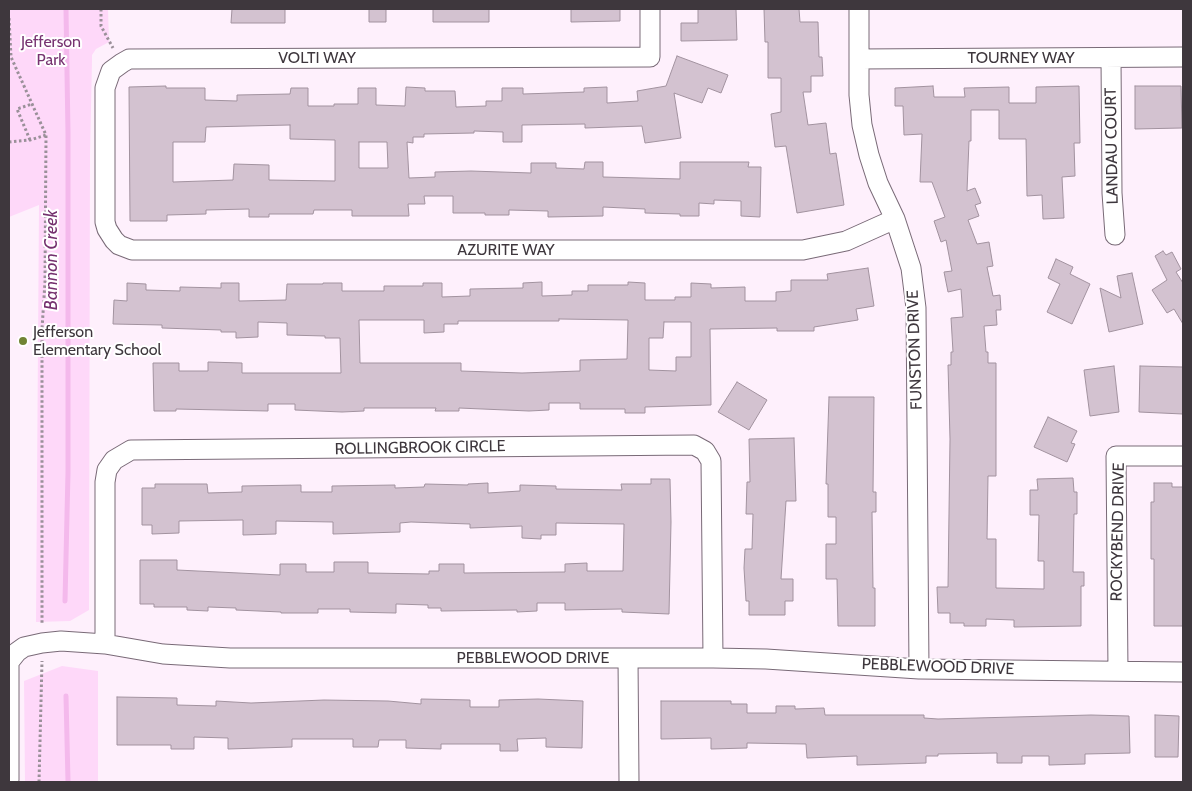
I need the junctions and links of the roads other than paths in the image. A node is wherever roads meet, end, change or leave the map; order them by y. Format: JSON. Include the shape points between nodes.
{"nodes":[{"id":1,"x":650,"y":9,"type":"edge"},
{"id":2,"x":859,"y":9,"type":"edge"},
{"id":3,"x":1183,"y":57,"type":"edge"},
{"id":4,"x":1111,"y":58,"type":"junction"},
{"id":5,"x":859,"y":59,"type":"junction"},
{"id":6,"x":895,"y":219,"type":"junction"},
{"id":7,"x":1115,"y":234,"type":"dead end"},
{"id":8,"x":114,"y":240,"type":"joint"},
{"id":9,"x":1183,"y":456,"type":"edge"},
{"id":10,"x":105,"y":644,"type":"junction"},
{"id":11,"x":628,"y":658,"type":"junction"},
{"id":12,"x":713,"y":658,"type":"junction"},
{"id":13,"x":919,"y":669,"type":"junction"},
{"id":14,"x":1118,"y":671,"type":"junction"},
{"id":15,"x":1183,"y":672,"type":"edge"},
{"id":16,"x":9,"y":780,"type":"edge"},
{"id":17,"x":630,"y":782,"type":"edge"}],
"edges":[{"from":1,"to":8,"type":"street","name":"VOLTI WAY","via":[[650,57],[138,58],[122,63],[111,71],[105,88],[105,222]]},
{"from":2,"to":5,"type":"street","name":"FUNSTON DRIVE"},
{"from":3,"to":4,"type":"street","name":"TOURNEY WAY"},
{"from":4,"to":5,"type":"street","name":"TOURNEY WAY"},
{"from":4,"to":7,"type":"street","name":"LANDAU COURT"},
{"from":5,"to":6,"type":"street","name":"FUNSTON DRIVE","via":[[860,102],[869,154]]},
{"from":6,"to":8,"type":"street","name":"AZURITE WAY","via":[[846,241],[803,250],[132,250]]},
{"from":6,"to":13,"type":"street","name":"FUNSTON DRIVE","via":[[911,268],[916,308]]},
{"from":9,"to":14,"type":"street","name":"ROCKYBEND DRIVE","via":[[1116,456]]},
{"from":10,"to":11,"type":"street","name":"PEBBLEWOOD DRIVE","via":[[164,654],[230,658]]},
{"from":10,"to":12,"type":"street","name":"ROLLINGBROOK CIRCLE","via":[[105,482],[107,470],[114,460],[131,450],[694,445],[706,451],[711,461]]},
{"from":10,"to":16,"type":"street","name":"PEBBLEWOOD DRIVE","via":[[42,643],[24,647],[9,662]]},
{"from":11,"to":12,"type":"street","name":"PEBBLEWOOD DRIVE"},
{"from":11,"to":17,"type":"street"},
{"from":12,"to":13,"type":"street","name":"PEBBLEWOOD DRIVE"},
{"from":13,"to":14,"type":"street","name":"PEBBLEWOOD DRIVE"},
{"from":14,"to":15,"type":"street","name":"PEBBLEWOOD DRIVE"}]}
